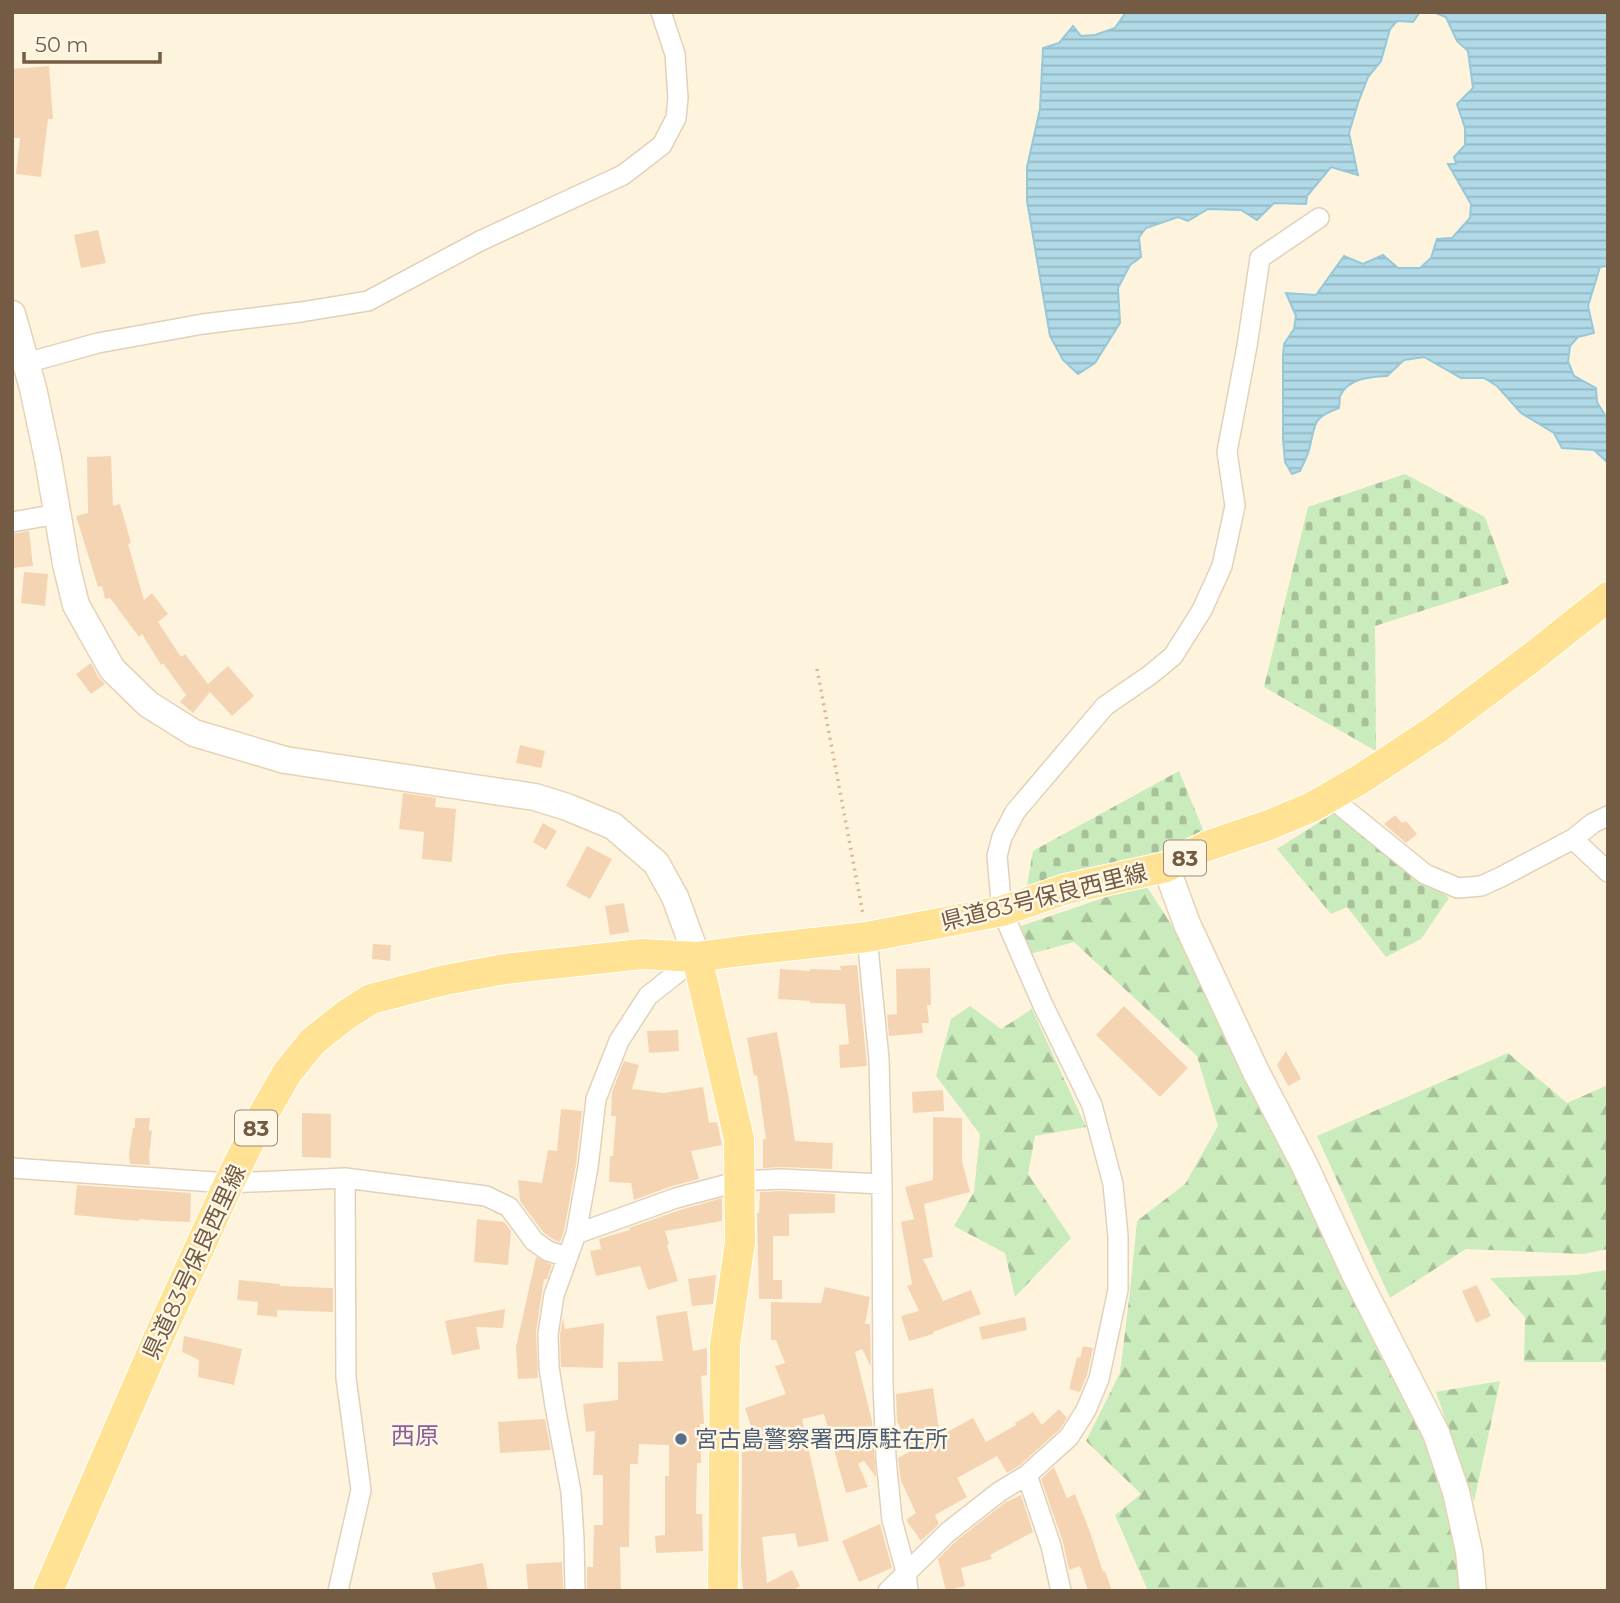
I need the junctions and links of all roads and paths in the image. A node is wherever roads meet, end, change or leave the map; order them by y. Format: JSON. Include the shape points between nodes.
{"nodes":[{"id":1,"x":661,"y":12,"type":"edge"},
{"id":2,"x":1320,"y":218,"type":"dead end"},
{"id":3,"x":12,"y":314,"type":"edge"},
{"id":4,"x":19,"y":355,"type":"edge"},
{"id":5,"x":58,"y":514,"type":"junction"},
{"id":6,"x":12,"y":523,"type":"edge"},
{"id":7,"x":1608,"y":597,"type":"edge"},
{"id":8,"x":817,"y":669,"type":"dead end"},
{"id":9,"x":1330,"y":797,"type":"junction"},
{"id":10,"x":1608,"y":816,"type":"edge"},
{"id":11,"x":1573,"y":839,"type":"junction"},
{"id":12,"x":1166,"y":867,"type":"junction"},
{"id":13,"x":1608,"y":872,"type":"edge"},
{"id":14,"x":1002,"y":911,"type":"junction"},
{"id":15,"x":867,"y":937,"type":"junction"},
{"id":16,"x":698,"y":957,"type":"junction"},
{"id":17,"x":12,"y":1168,"type":"edge"},
{"id":18,"x":345,"y":1178,"type":"junction"},
{"id":19,"x":740,"y":1181,"type":"junction"},
{"id":20,"x":229,"y":1183,"type":"junction"},
{"id":21,"x":882,"y":1184,"type":"junction"},
{"id":22,"x":576,"y":1234,"type":"junction"},
{"id":23,"x":567,"y":1257,"type":"junction"},
{"id":24,"x":1027,"y":1475,"type":"junction"},
{"id":25,"x":907,"y":1582,"type":"edge"},
{"id":26,"x":47,"y":1591,"type":"edge"},
{"id":27,"x":338,"y":1591,"type":"edge"},
{"id":28,"x":575,"y":1591,"type":"edge"},
{"id":29,"x":723,"y":1591,"type":"edge"},
{"id":30,"x":888,"y":1591,"type":"edge"},
{"id":31,"x":1061,"y":1591,"type":"edge"},
{"id":32,"x":1473,"y":1591,"type":"edge"}],
"edges":[{"from":1,"to":4,"type":"street","via":[[675,54],[676,118],[662,145],[623,176],[480,242],[368,301]]},
{"from":2,"to":14,"type":"street","via":[[1260,258],[1227,452],[1235,506],[1222,566],[1202,610],[1173,656],[1105,706],[1015,812],[997,856]]},
{"from":3,"to":4,"type":"street"},
{"from":4,"to":5,"type":"street","via":[[33,388]]},
{"from":5,"to":6,"type":"street"},
{"from":5,"to":16,"type":"street","via":[[76,605],[112,669],[149,704],[194,733],[285,760],[535,797],[613,826],[656,863]]},
{"from":7,"to":9,"type":"main road","name":"県道83号保良西里線","number":"83","via":[[1438,729]]},
{"from":8,"to":15,"type":"path"},
{"from":9,"to":11,"type":"street","via":[[1425,874],[1458,888],[1481,886]]},
{"from":9,"to":12,"type":"main road","name":"県道83号保良西里線","number":"83"},
{"from":10,"to":11,"type":"street"},
{"from":11,"to":13,"type":"street"},
{"from":12,"to":14,"type":"main road","name":"県道83号保良西里線","number":"83","via":[[1066,890]]},
{"from":12,"to":32,"type":"street","via":[[1186,924],[1256,1072],[1436,1433],[1456,1492]]},
{"from":14,"to":15,"type":"main road","name":"県道83号保良西里線","number":"83"},
{"from":14,"to":24,"type":"street","via":[[1092,1105],[1113,1184],[1118,1236],[1118,1290],[1099,1379],[1069,1437]]},
{"from":15,"to":16,"type":"main road","name":"県道83号保良西里線","number":"83"},
{"from":15,"to":21,"type":"street","via":[[878,1059]]},
{"from":16,"to":19,"type":"main road","via":[[739,1139]]},
{"from":16,"to":20,"type":"main road","name":"県道83号保良西里線","number":"83","via":[[642,954],[505,969],[371,999],[313,1041],[287,1073]]},
{"from":16,"to":22,"type":"street","via":[[648,996],[619,1041],[596,1099]]},
{"from":17,"to":20,"type":"street"},
{"from":18,"to":20,"type":"street"},
{"from":18,"to":23,"type":"street","via":[[486,1196],[509,1208],[534,1241]]},
{"from":18,"to":27,"type":"street","via":[[346,1378],[361,1489]]},
{"from":19,"to":21,"type":"street"},
{"from":19,"to":22,"type":"street","via":[[676,1198]]},
{"from":19,"to":29,"type":"main road","via":[[740,1242],[725,1345]]},
{"from":20,"to":26,"type":"main road","name":"県道83号保良西里線","number":"83"},
{"from":21,"to":25,"type":"street","via":[[886,1458],[892,1520]]},
{"from":22,"to":23,"type":"street"},
{"from":23,"to":28,"type":"street","via":[[554,1295],[548,1334],[549,1367],[570,1492]]},
{"from":24,"to":25,"type":"street","via":[[948,1532]]},
{"from":24,"to":31,"type":"street"},
{"from":25,"to":30,"type":"street"}]}
